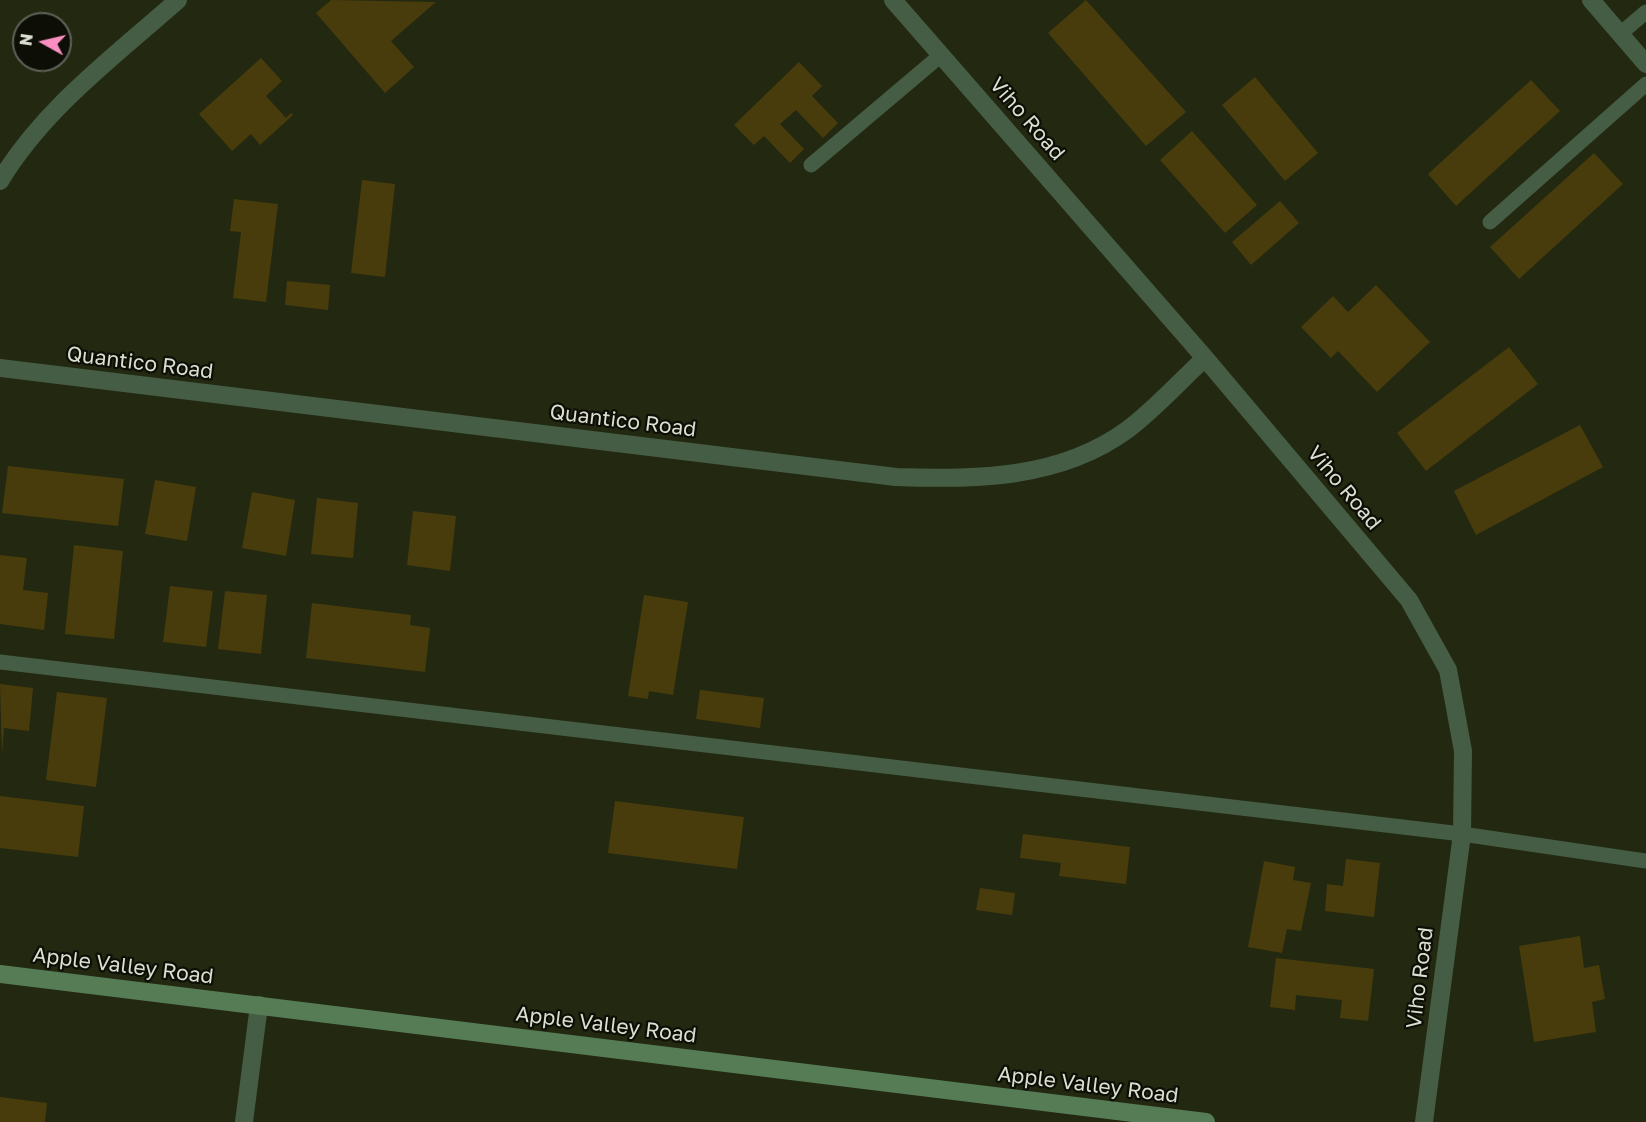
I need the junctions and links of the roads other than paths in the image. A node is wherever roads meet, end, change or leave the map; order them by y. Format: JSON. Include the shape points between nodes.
{"nodes":[{"id":1,"x":178,"y":0,"type":"edge"},
{"id":2,"x":893,"y":0,"type":"edge"},
{"id":3,"x":1591,"y":0,"type":"edge"},
{"id":4,"x":1646,"y":12,"type":"edge"},
{"id":5,"x":1620,"y":34,"type":"junction"},
{"id":6,"x":941,"y":55,"type":"junction"},
{"id":7,"x":1646,"y":63,"type":"edge"},
{"id":8,"x":1646,"y":84,"type":"edge"},
{"id":9,"x":811,"y":165,"type":"dead end"},
{"id":10,"x":0,"y":181,"type":"edge"},
{"id":11,"x":1490,"y":222,"type":"dead end"},
{"id":12,"x":1205,"y":358,"type":"junction"},
{"id":13,"x":0,"y":368,"type":"edge"},
{"id":14,"x":0,"y":662,"type":"edge"},
{"id":15,"x":1462,"y":834,"type":"junction"},
{"id":16,"x":1646,"y":861,"type":"edge"},
{"id":17,"x":0,"y":975,"type":"edge"},
{"id":18,"x":259,"y":1005,"type":"junction"},
{"id":19,"x":244,"y":1122,"type":"edge"},
{"id":20,"x":1206,"y":1122,"type":"edge"},
{"id":21,"x":1424,"y":1122,"type":"edge"}],
"edges":[{"from":1,"to":10,"type":"street","via":[[53,111],[18,152]]},
{"from":2,"to":6,"type":"street","name":"Viho Road"},
{"from":3,"to":5,"type":"street"},
{"from":4,"to":5,"type":"lane"},
{"from":5,"to":7,"type":"street"},
{"from":6,"to":9,"type":"lane"},
{"from":6,"to":12,"type":"street","name":"Viho Road"},
{"from":8,"to":11,"type":"lane"},
{"from":12,"to":13,"type":"street","name":"Quantico Road","via":[[1126,430],[1076,457],[1016,475],[963,479],[896,477]]},
{"from":12,"to":15,"type":"street","name":"Viho Road","via":[[1409,600],[1448,670],[1463,751]]},
{"from":14,"to":15,"type":"lane"},
{"from":15,"to":16,"type":"lane"},
{"from":15,"to":21,"type":"street","name":"Viho Road"},
{"from":17,"to":18,"type":"street","name":"Apple Valley Road"},
{"from":18,"to":19,"type":"street"},
{"from":18,"to":20,"type":"street","name":"Apple Valley Road"}]}
